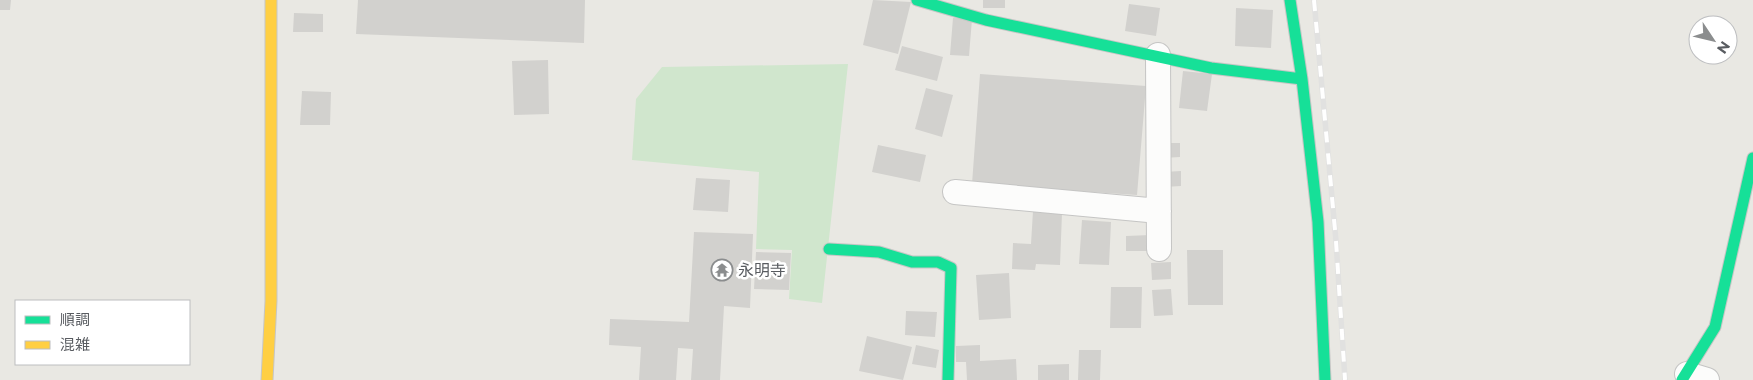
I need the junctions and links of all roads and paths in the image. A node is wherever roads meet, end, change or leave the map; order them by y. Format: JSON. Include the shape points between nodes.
{"nodes":[{"id":1,"x":272,"y":0,"type":"edge"},
{"id":2,"x":917,"y":0,"type":"edge"},
{"id":3,"x":1290,"y":0,"type":"edge"},
{"id":4,"x":1158,"y":55,"type":"junction"},
{"id":5,"x":1302,"y":79,"type":"junction"},
{"id":6,"x":1753,"y":158,"type":"edge"},
{"id":7,"x":955,"y":192,"type":"dead end"},
{"id":8,"x":1159,"y":211,"type":"junction"},
{"id":9,"x":1159,"y":248,"type":"dead end"},
{"id":10,"x":829,"y":249,"type":"dead end"},
{"id":11,"x":1692,"y":378,"type":"edge"},
{"id":12,"x":267,"y":380,"type":"edge"},
{"id":13,"x":948,"y":380,"type":"edge"},
{"id":14,"x":1325,"y":380,"type":"edge"}],
"edges":[{"from":1,"to":12,"type":"street","via":[[271,292]]},
{"from":2,"to":4,"type":"street","via":[[986,20]]},
{"from":3,"to":5,"type":"street"},
{"from":4,"to":5,"type":"street","via":[[1211,68]]},
{"from":4,"to":8,"type":"street"},
{"from":5,"to":14,"type":"street","via":[[1318,222]]},
{"from":6,"to":11,"type":"street","via":[[1715,327]]},
{"from":7,"to":8,"type":"street"},
{"from":8,"to":9,"type":"street"},
{"from":10,"to":13,"type":"street","via":[[879,252],[912,262],[938,262],[951,268]]}]}
